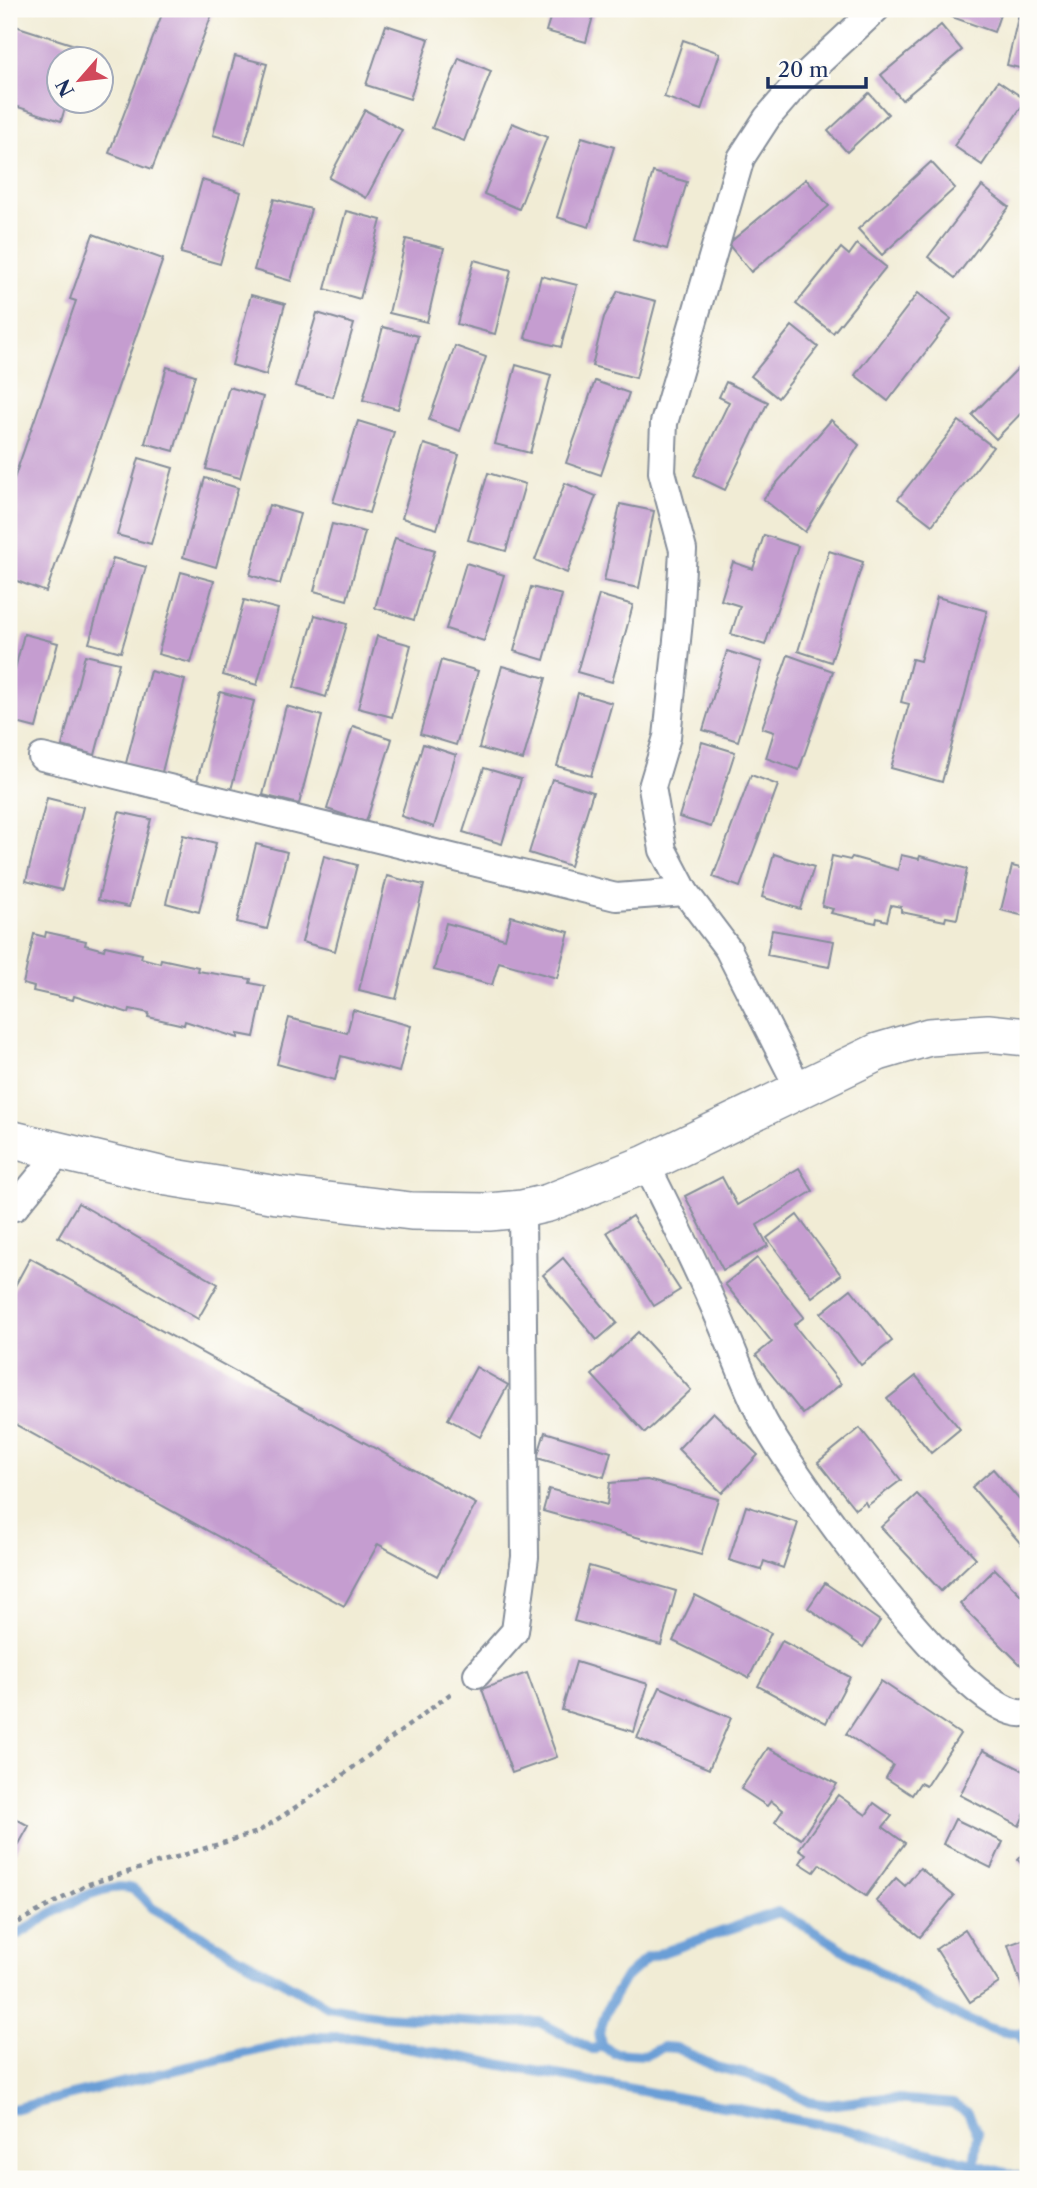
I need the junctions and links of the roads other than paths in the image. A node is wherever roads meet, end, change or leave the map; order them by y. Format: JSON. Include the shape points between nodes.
{"nodes":[{"id":1,"x":876,"y":9,"type":"edge"},
{"id":2,"x":42,"y":757,"type":"dead end"},
{"id":3,"x":685,"y":892,"type":"junction"},
{"id":4,"x":1028,"y":1037,"type":"edge"},
{"id":5,"x":799,"y":1089,"type":"junction"},
{"id":6,"x":9,"y":1139,"type":"edge"},
{"id":7,"x":60,"y":1152,"type":"junction"},
{"id":8,"x":646,"y":1164,"type":"junction"},
{"id":9,"x":15,"y":1207,"type":"dead end"},
{"id":10,"x":522,"y":1209,"type":"junction"},
{"id":11,"x":477,"y":1674,"type":"road end"},
{"id":12,"x":1027,"y":1714,"type":"edge"}],
"edges":[{"from":1,"to":3,"type":"street","via":[[800,80],[741,158],[664,423],[662,472],[683,550],[667,737],[652,787],[663,850]]},
{"from":2,"to":3,"type":"street","via":[[616,897]]},
{"from":3,"to":5,"type":"street","via":[[728,949]]},
{"from":4,"to":5,"type":"street","via":[[988,1033],[929,1037],[878,1052]]},
{"from":5,"to":8,"type":"street"},
{"from":6,"to":7,"type":"street"},
{"from":7,"to":9,"type":"street"},
{"from":7,"to":10,"type":"street","via":[[168,1177],[277,1195],[411,1211]]},
{"from":8,"to":10,"type":"street"},
{"from":8,"to":12,"type":"street","via":[[761,1417],[801,1479],[930,1647],[996,1707]]},
{"from":10,"to":11,"type":"street","via":[[525,1557],[515,1631]]}]}
